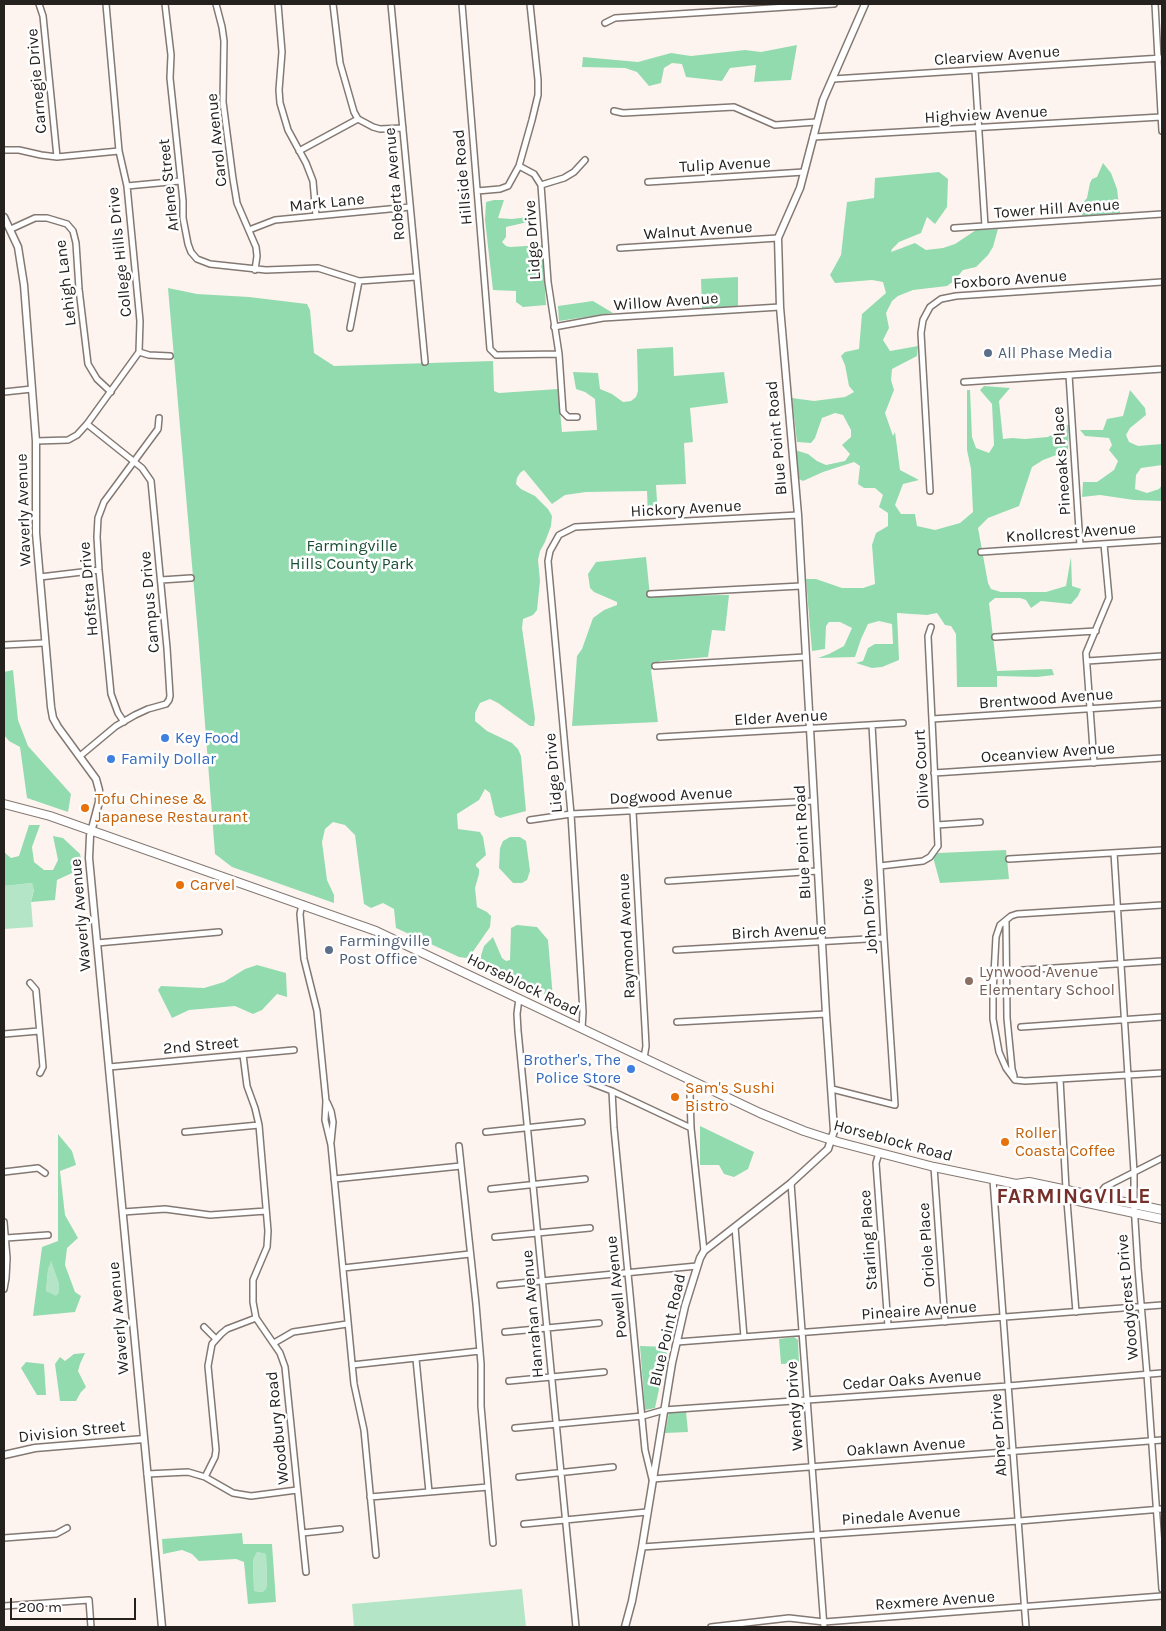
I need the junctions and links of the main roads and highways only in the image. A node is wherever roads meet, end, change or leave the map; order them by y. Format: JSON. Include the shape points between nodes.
{"nodes":[{"id":1,"x":4,"y":804,"type":"edge"},
{"id":2,"x":1016,"y":1184,"type":"junction"},
{"id":3,"x":1162,"y":1210,"type":"edge"},
{"id":4,"x":1162,"y":1219,"type":"edge"}],
"edges":[{"from":1,"to":2,"type":"main road","name":"Horseblock Road","via":[[91,830],[393,938],[776,1120],[879,1153]]},
{"from":2,"to":3,"type":"main road","name":"Horseblock Road","via":[[1029,1182]]},
{"from":2,"to":4,"type":"main road","name":"Horseblock Road","via":[[1027,1190]]}]}
